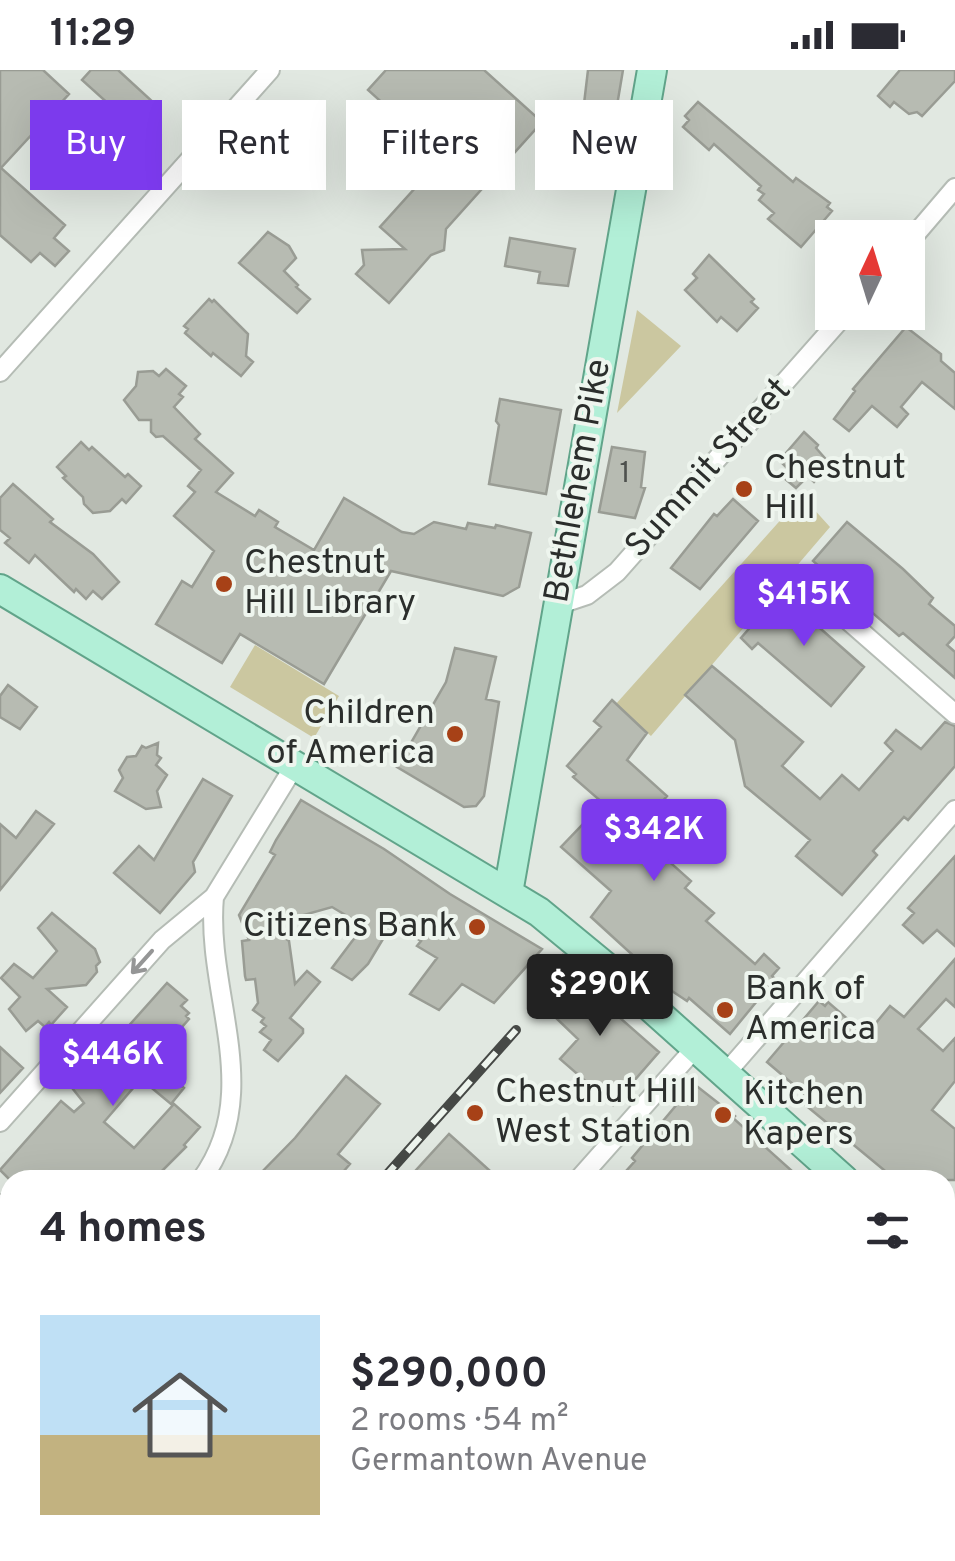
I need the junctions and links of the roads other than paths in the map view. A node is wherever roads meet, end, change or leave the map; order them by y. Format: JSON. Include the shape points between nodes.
{"nodes":[{"id":1,"x":270,"y":70,"type":"edge"},
{"id":2,"x":652,"y":70,"type":"edge"},
{"id":3,"x":955,"y":188,"type":"edge"},
{"id":4,"x":925,"y":223,"type":"edge"},
{"id":5,"x":830,"y":330,"type":"edge"},
{"id":6,"x":0,"y":372,"type":"edge"},
{"id":7,"x":802,"y":580,"type":"dead end"},
{"id":8,"x":0,"y":589,"type":"edge"},
{"id":9,"x":557,"y":605,"type":"junction"},
{"id":10,"x":955,"y":714,"type":"edge"},
{"id":11,"x":295,"y":766,"type":"junction"},
{"id":12,"x":955,"y":810,"type":"edge"},
{"id":13,"x":508,"y":893,"type":"junction"},
{"id":14,"x":214,"y":897,"type":"junction"},
{"id":15,"x":696,"y":1047,"type":"junction"},
{"id":16,"x":726,"y":1072,"type":"junction"},
{"id":17,"x":0,"y":1122,"type":"edge"},
{"id":18,"x":206,"y":1170,"type":"edge"},
{"id":19,"x":587,"y":1170,"type":"edge"},
{"id":20,"x":833,"y":1170,"type":"edge"}],
"edges":[{"from":1,"to":6,"type":"street"},
{"from":2,"to":9,"type":"main road","name":"Bethlehem Pike"},
{"from":3,"to":4,"type":"street"},
{"from":5,"to":9,"type":"street","name":"Summit Street","via":[[618,572],[586,595]]},
{"from":7,"to":10,"type":"street"},
{"from":8,"to":11,"type":"main road"},
{"from":9,"to":13,"type":"main road","name":"Bethlehem Pike"},
{"from":11,"to":13,"type":"main road"},
{"from":11,"to":14,"type":"street"},
{"from":12,"to":16,"type":"street"},
{"from":13,"to":15,"type":"main road","via":[[580,944]]},
{"from":14,"to":17,"type":"street","one_way":true,"via":[[162,940]]},
{"from":14,"to":18,"type":"street","via":[[234,1078],[225,1135]]},
{"from":15,"to":16,"type":"main road"},
{"from":15,"to":19,"type":"street"},
{"from":16,"to":20,"type":"main road"}]}
